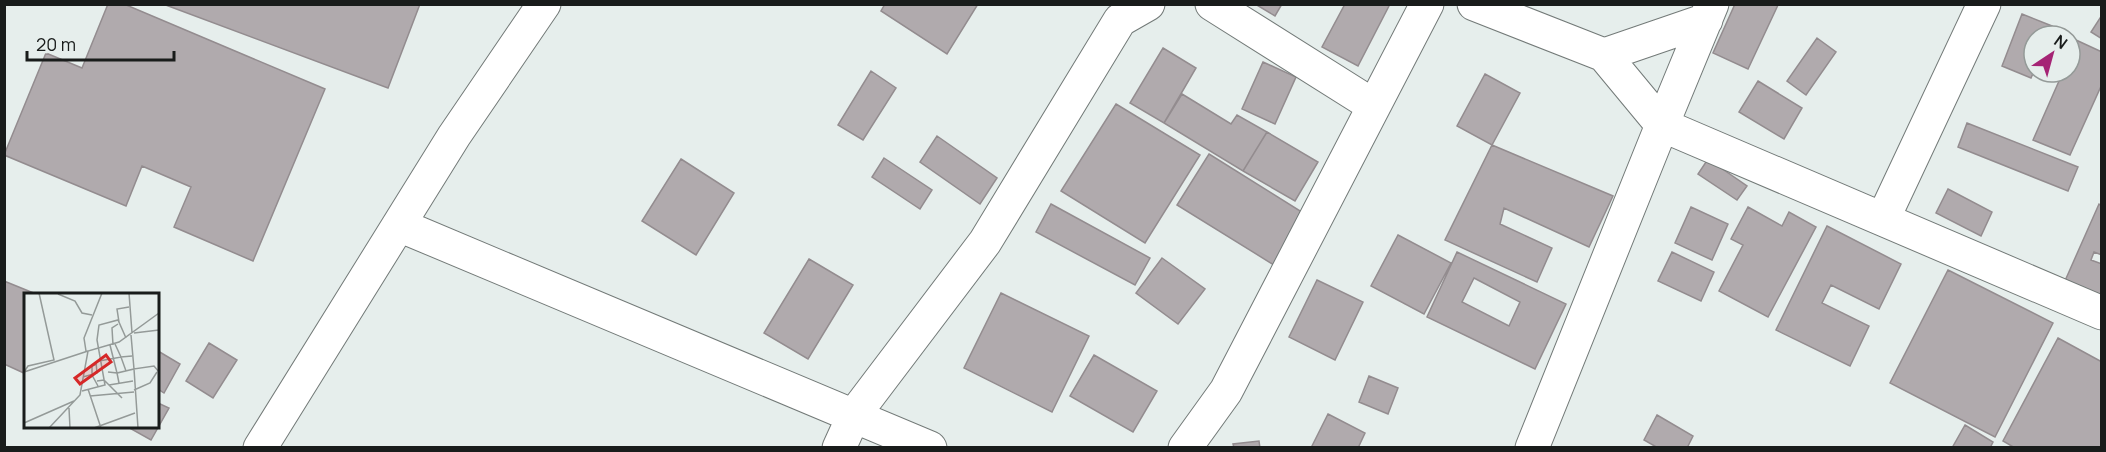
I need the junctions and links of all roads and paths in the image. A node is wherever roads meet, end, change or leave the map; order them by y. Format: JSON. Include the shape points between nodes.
{"nodes":[{"id":1,"x":544,"y":4,"type":"edge"},
{"id":2,"x":1148,"y":4,"type":"edge"},
{"id":3,"x":1212,"y":4,"type":"edge"},
{"id":4,"x":1427,"y":4,"type":"edge"},
{"id":5,"x":1474,"y":4,"type":"edge"},
{"id":6,"x":1984,"y":4,"type":"edge"},
{"id":7,"x":1709,"y":12,"type":"edge"},
{"id":8,"x":1604,"y":55,"type":"junction"},
{"id":9,"x":1374,"y":106,"type":"junction"},
{"id":10,"x":1662,"y":125,"type":"junction"},
{"id":11,"x":1883,"y":219,"type":"junction"},
{"id":12,"x":399,"y":225,"type":"junction"},
{"id":13,"x":2102,"y":313,"type":"edge"},
{"id":14,"x":854,"y":415,"type":"junction"},
{"id":15,"x":260,"y":447,"type":"edge"},
{"id":16,"x":840,"y":447,"type":"edge"},
{"id":17,"x":930,"y":447,"type":"edge"},
{"id":18,"x":1185,"y":447,"type":"edge"},
{"id":19,"x":1532,"y":447,"type":"edge"}],
"edges":[{"from":1,"to":12,"type":"street"},
{"from":2,"to":14,"type":"street","via":[[1120,20],[985,242]]},
{"from":3,"to":9,"type":"street"},
{"from":4,"to":9,"type":"street"},
{"from":5,"to":8,"type":"street"},
{"from":6,"to":11,"type":"street"},
{"from":7,"to":8,"type":"street"},
{"from":7,"to":10,"type":"street"},
{"from":8,"to":10,"type":"street"},
{"from":9,"to":18,"type":"street","via":[[1226,391]]},
{"from":10,"to":11,"type":"street"},
{"from":10,"to":19,"type":"street"},
{"from":11,"to":13,"type":"street"},
{"from":12,"to":14,"type":"street"},
{"from":12,"to":15,"type":"street"},
{"from":14,"to":16,"type":"street"},
{"from":14,"to":17,"type":"street"}]}
